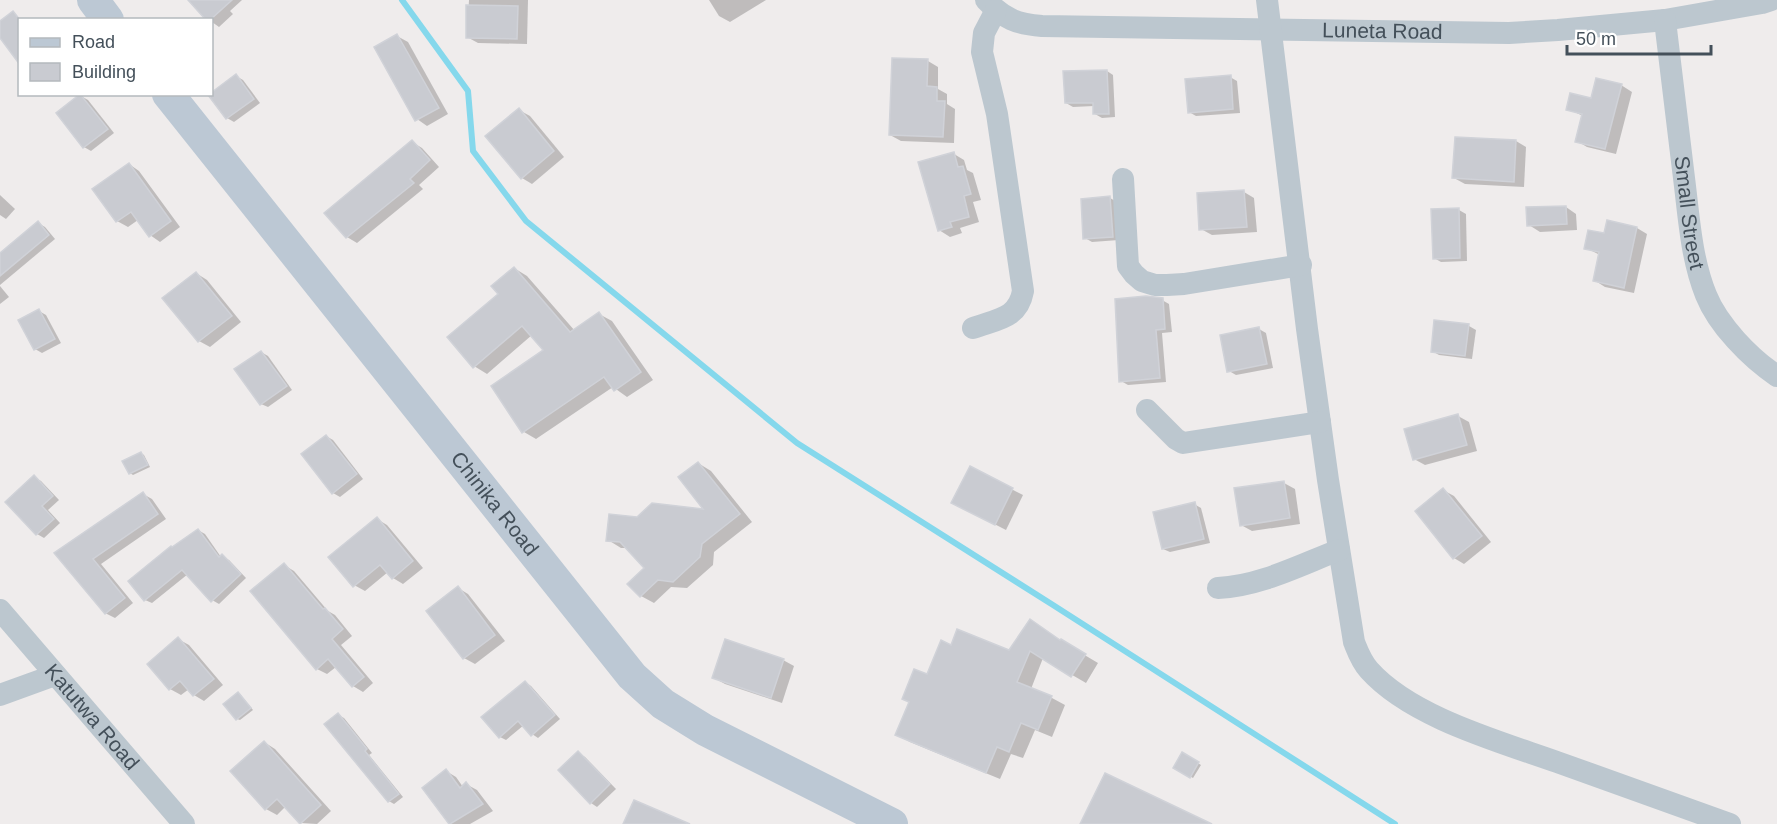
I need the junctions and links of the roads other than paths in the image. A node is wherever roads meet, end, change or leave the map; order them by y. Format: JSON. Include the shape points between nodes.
{"nodes":[{"id":1,"x":93,"y":0,"type":"edge"},
{"id":2,"x":1267,"y":0,"type":"edge"},
{"id":3,"x":1770,"y":0,"type":"edge"},
{"id":4,"x":991,"y":5,"type":"edge"},
{"id":5,"x":106,"y":18,"type":"edge"},
{"id":6,"x":1665,"y":20,"type":"junction"},
{"id":7,"x":1271,"y":29,"type":"junction"},
{"id":8,"x":170,"y":96,"type":"edge"},
{"id":9,"x":1123,"y":179,"type":"dead end"},
{"id":10,"x":1300,"y":265,"type":"junction"},
{"id":11,"x":974,"y":328,"type":"dead end"},
{"id":12,"x":1777,"y":376,"type":"edge"},
{"id":13,"x":1147,"y":410,"type":"dead end"},
{"id":14,"x":1320,"y":422,"type":"junction"},
{"id":15,"x":1339,"y":550,"type":"junction"},
{"id":16,"x":1218,"y":588,"type":"dead end"},
{"id":17,"x":0,"y":610,"type":"edge"},
{"id":18,"x":55,"y":675,"type":"junction"},
{"id":19,"x":0,"y":695,"type":"edge"},
{"id":20,"x":183,"y":824,"type":"edge"},
{"id":21,"x":892,"y":824,"type":"edge"},
{"id":22,"x":1730,"y":824,"type":"edge"}],
"edges":[{"from":1,"to":5,"type":"main road"},
{"from":2,"to":7,"type":"street"},
{"from":3,"to":6,"type":"street","name":"Luneta Road"},
{"from":4,"to":7,"type":"street","name":"Luneta Road","via":[[1024,25]]},
{"from":4,"to":11,"type":"street","via":[[982,52],[997,114],[1023,291],[1021,302],[1010,315]]},
{"from":6,"to":7,"type":"street","name":"Luneta Road","via":[[1509,33]]},
{"from":6,"to":12,"type":"street","name":"Small Street","via":[[1690,227],[1706,296],[1721,323]]},
{"from":7,"to":10,"type":"street"},
{"from":8,"to":21,"type":"main road","name":"Chinika Road","via":[[632,676],[663,704],[697,726]]},
{"from":9,"to":10,"type":"street","via":[[1128,266],[1143,281],[1155,285],[1184,284]]},
{"from":10,"to":14,"type":"street"},
{"from":13,"to":14,"type":"street","via":[[1183,442]]},
{"from":14,"to":15,"type":"street"},
{"from":15,"to":16,"type":"street","via":[[1278,574]]},
{"from":15,"to":22,"type":"street","via":[[1354,642],[1361,660],[1406,700],[1488,738]]},
{"from":17,"to":18,"type":"street","name":"Katutwa Road"},
{"from":18,"to":19,"type":"street"},
{"from":18,"to":20,"type":"street","name":"Katutwa Road"}]}
